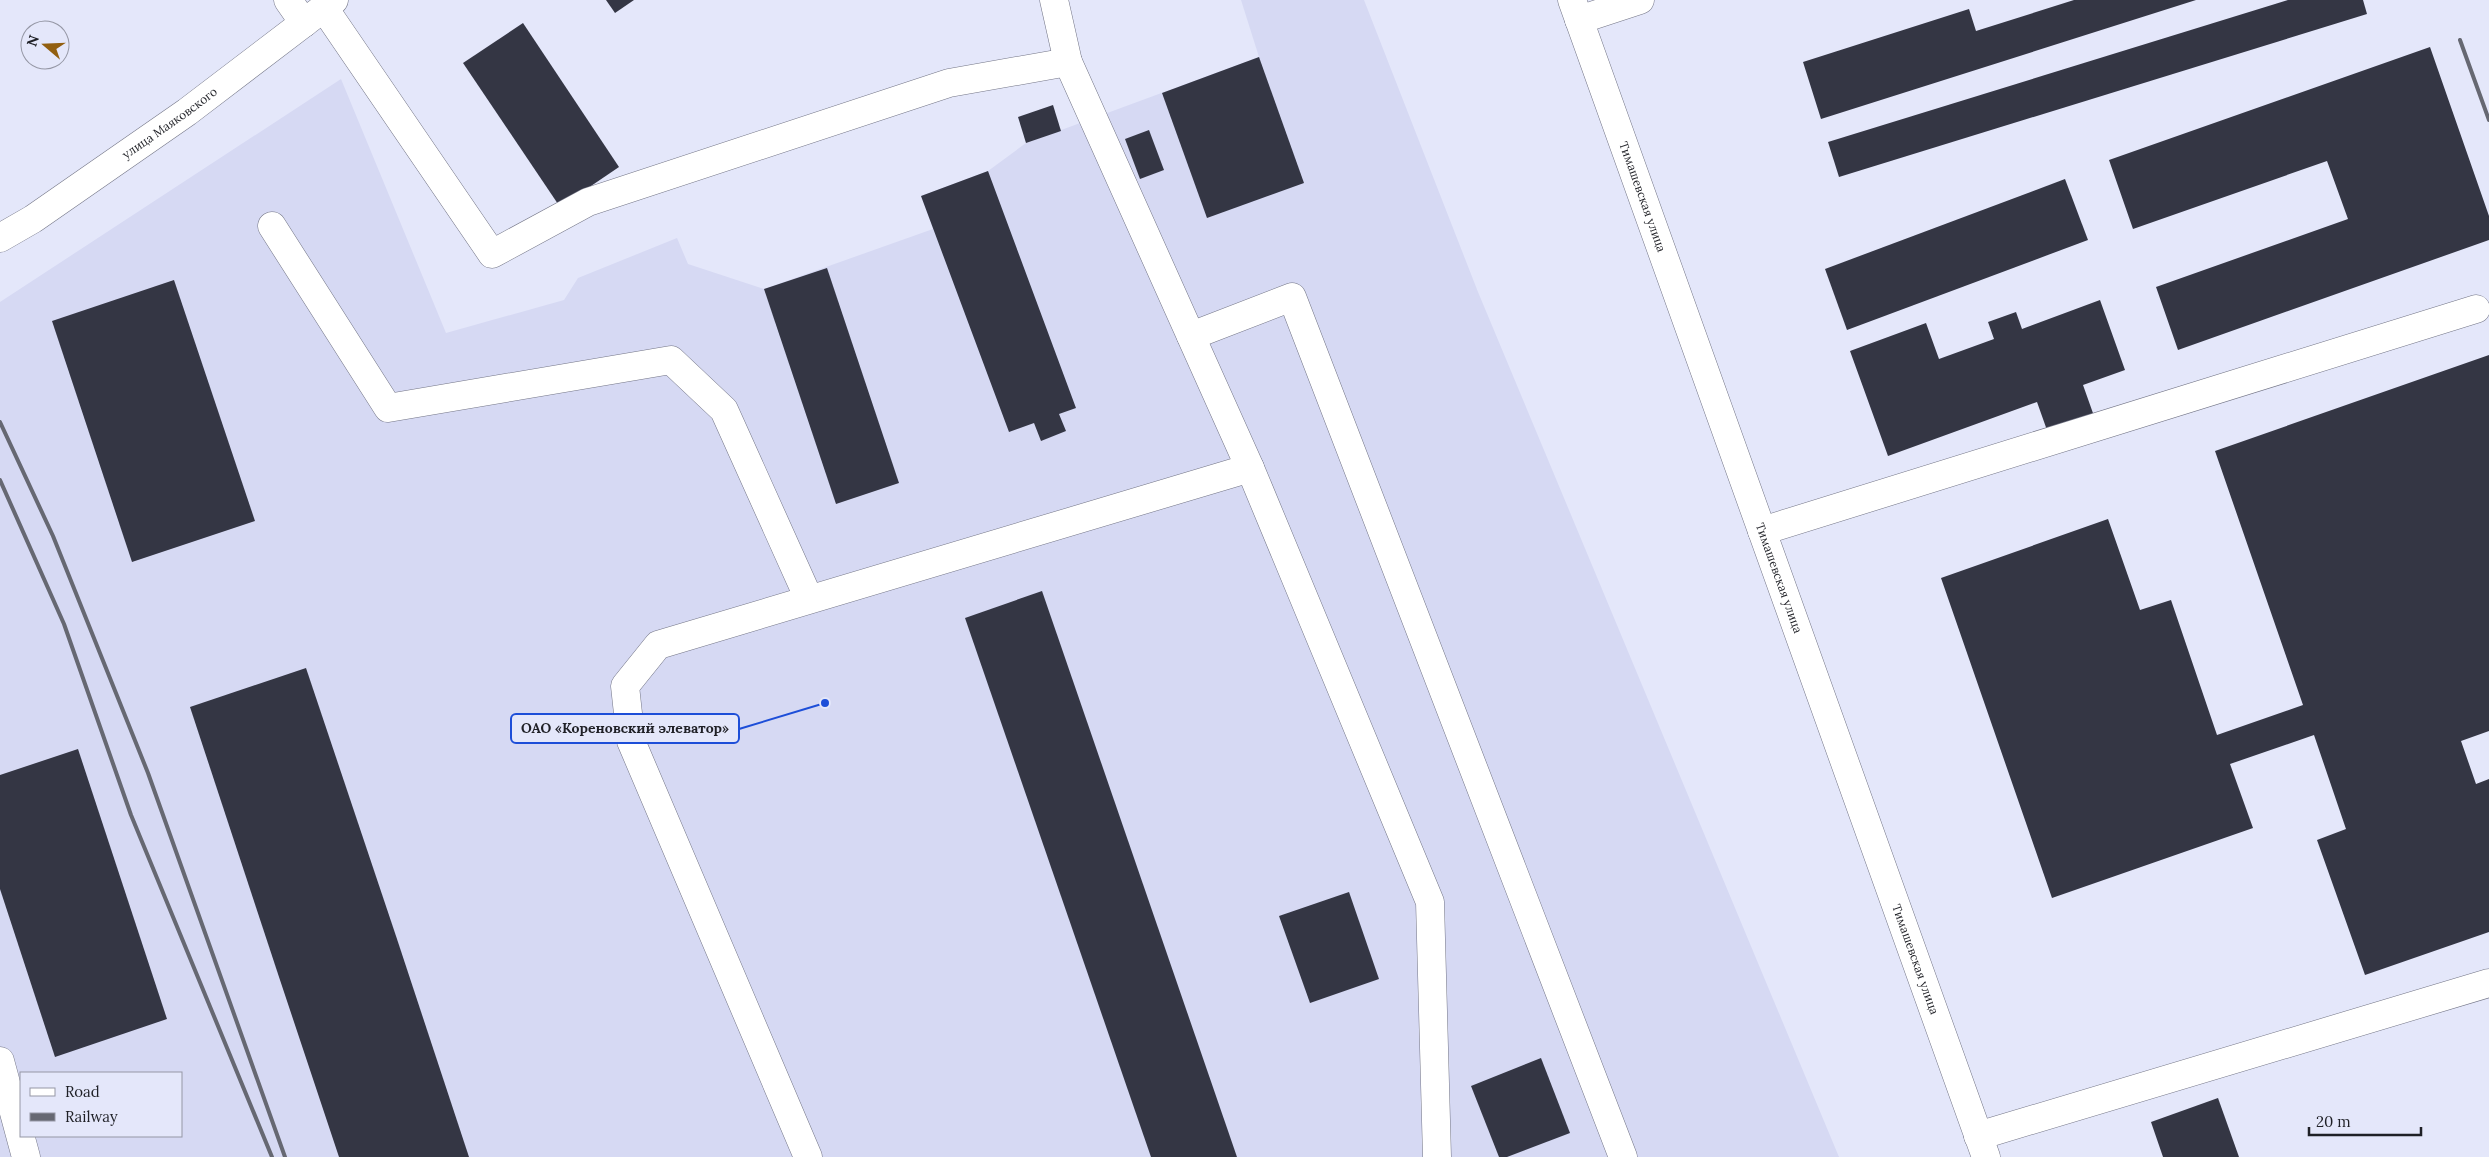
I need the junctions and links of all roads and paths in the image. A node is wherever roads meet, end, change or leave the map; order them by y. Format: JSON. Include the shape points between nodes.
{"nodes":[{"id":1,"x":288,"y":0,"type":"edge"},
{"id":2,"x":1054,"y":0,"type":"edge"},
{"id":3,"x":1640,"y":0,"type":"edge"},
{"id":4,"x":321,"y":10,"type":"edge"},
{"id":5,"x":1575,"y":10,"type":"edge"},
{"id":6,"x":1068,"y":62,"type":"junction"},
{"id":7,"x":272,"y":226,"type":"dead end"},
{"id":8,"x":0,"y":238,"type":"edge"},
{"id":9,"x":2476,"y":309,"type":"dead end"},
{"id":10,"x":1191,"y":336,"type":"junction"},
{"id":11,"x":1250,"y":468,"type":"junction"},
{"id":12,"x":1762,"y":531,"type":"junction"},
{"id":13,"x":809,"y":599,"type":"junction"},
{"id":14,"x":2489,"y":983,"type":"edge"},
{"id":15,"x":0,"y":1061,"type":"edge"},
{"id":16,"x":20,"y":1135,"type":"edge"},
{"id":17,"x":21,"y":1137,"type":"edge"},
{"id":18,"x":1982,"y":1146,"type":"edge"},
{"id":19,"x":26,"y":1157,"type":"edge"},
{"id":20,"x":808,"y":1157,"type":"edge"},
{"id":21,"x":1437,"y":1157,"type":"edge"},
{"id":22,"x":1623,"y":1157,"type":"edge"}],
"edges":[{"from":1,"to":4,"type":"street"},
{"from":2,"to":6,"type":"street"},
{"from":3,"to":5,"type":"street"},
{"from":4,"to":6,"type":"street","via":[[492,254],[597,199],[949,83]]},
{"from":4,"to":8,"type":"street","name":"улица Маяковского","via":[[187,112],[33,219]]},
{"from":5,"to":12,"type":"street","name":"Тимашевская улица"},
{"from":6,"to":10,"type":"street"},
{"from":7,"to":13,"type":"street","via":[[388,408],[671,360],[724,410]]},
{"from":9,"to":12,"type":"street"},
{"from":10,"to":11,"type":"street"},
{"from":10,"to":22,"type":"street","via":[[1292,297]]},
{"from":11,"to":13,"type":"street"},
{"from":11,"to":21,"type":"street","via":[[1430,902]]},
{"from":12,"to":18,"type":"street","name":"Тимашевская улица"},
{"from":13,"to":20,"type":"street","via":[[658,645],[625,686],[630,741]]},
{"from":14,"to":18,"type":"street"},
{"from":15,"to":16,"type":"street"},
{"from":17,"to":19,"type":"street"}]}
